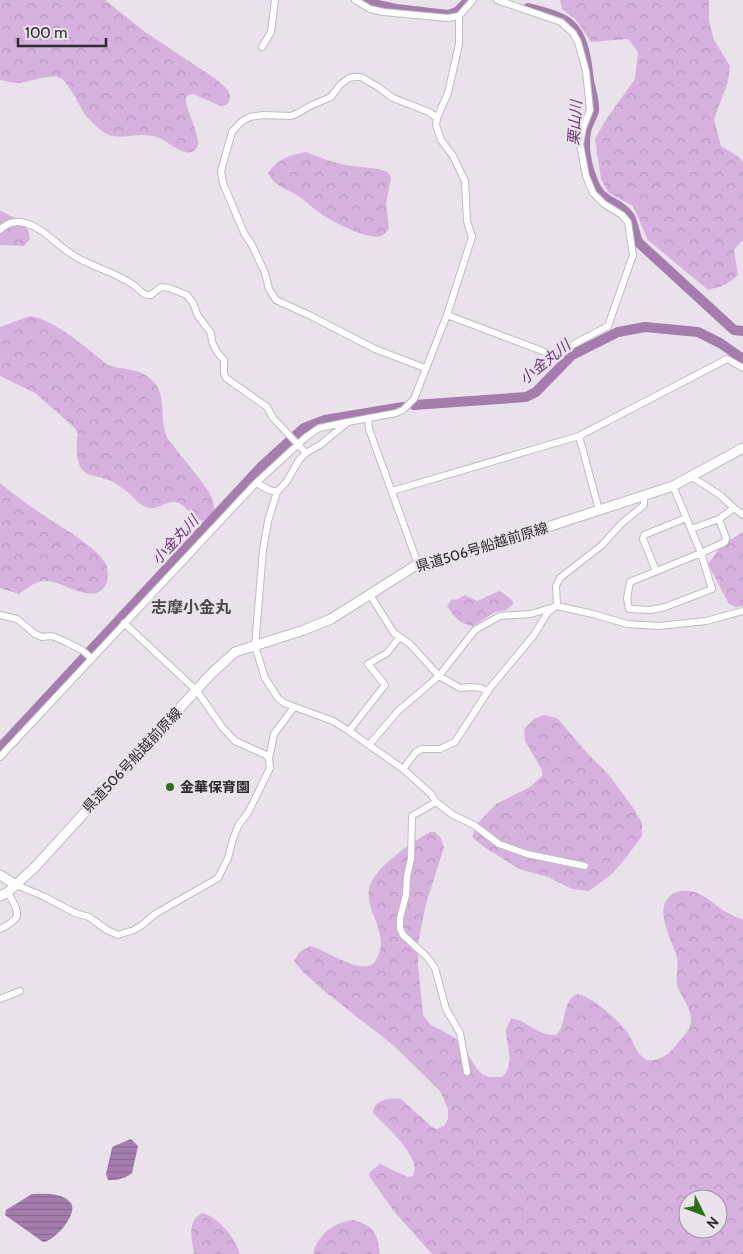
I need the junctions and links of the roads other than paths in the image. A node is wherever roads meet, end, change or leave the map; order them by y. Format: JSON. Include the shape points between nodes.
{"nodes":[{"id":1,"x":275,"y":0,"type":"edge"},
{"id":2,"x":355,"y":0,"type":"edge"},
{"id":3,"x":473,"y":0,"type":"edge"},
{"id":4,"x":497,"y":0,"type":"edge"},
{"id":5,"x":459,"y":16,"type":"junction"},
{"id":6,"x":262,"y":47,"type":"dead end"},
{"id":7,"x":437,"y":118,"type":"junction"},
{"id":8,"x":0,"y":230,"type":"edge"},
{"id":9,"x":446,"y":315,"type":"junction"},
{"id":10,"x":425,"y":368,"type":"junction"},
{"id":11,"x":743,"y":368,"type":"edge"},
{"id":12,"x":368,"y":418,"type":"junction"},
{"id":13,"x":348,"y":422,"type":"junction"},
{"id":14,"x":579,"y":436,"type":"junction"},
{"id":15,"x":297,"y":444,"type":"junction"},
{"id":16,"x":743,"y":448,"type":"edge"},
{"id":17,"x":306,"y":453,"type":"junction"},
{"id":18,"x":692,"y":477,"type":"junction"},
{"id":19,"x":256,"y":483,"type":"junction"},
{"id":20,"x":673,"y":486,"type":"junction"},
{"id":21,"x":392,"y":491,"type":"junction"},
{"id":22,"x":277,"y":492,"type":"junction"},
{"id":23,"x":644,"y":495,"type":"junction"},
{"id":24,"x":734,"y":508,"type":"junction"},
{"id":25,"x":598,"y":510,"type":"junction"},
{"id":26,"x":743,"y":514,"type":"edge"},
{"id":27,"x":686,"y":518,"type":"junction"},
{"id":28,"x":718,"y":519,"type":"junction"},
{"id":29,"x":691,"y":529,"type":"junction"},
{"id":30,"x":700,"y":553,"type":"junction"},
{"id":31,"x":418,"y":564,"type":"junction"},
{"id":32,"x":656,"y":571,"type":"junction"},
{"id":33,"x":370,"y":595,"type":"junction"},
{"id":34,"x":557,"y":606,"type":"junction"},
{"id":35,"x":743,"y":611,"type":"edge"},
{"id":36,"x":0,"y":615,"type":"edge"},
{"id":37,"x":124,"y":623,"type":"junction"},
{"id":38,"x":399,"y":638,"type":"junction"},
{"id":39,"x":255,"y":646,"type":"junction"},
{"id":40,"x":91,"y":658,"type":"junction"},
{"id":41,"x":439,"y":676,"type":"junction"},
{"id":42,"x":197,"y":691,"type":"junction"},
{"id":43,"x":488,"y":692,"type":"junction"},
{"id":44,"x":294,"y":707,"type":"junction"},
{"id":45,"x":349,"y":731,"type":"junction"},
{"id":46,"x":369,"y":745,"type":"junction"},
{"id":47,"x":0,"y":757,"type":"edge"},
{"id":48,"x":269,"y":759,"type":"junction"},
{"id":49,"x":404,"y":769,"type":"junction"},
{"id":50,"x":436,"y":802,"type":"junction"},
{"id":51,"x":585,"y":866,"type":"dead end"},
{"id":52,"x":0,"y":875,"type":"edge"},
{"id":53,"x":16,"y":884,"type":"junction"},
{"id":54,"x":4,"y":894,"type":"edge"},
{"id":55,"x":0,"y":929,"type":"edge"},
{"id":56,"x":20,"y":991,"type":"dead end"},
{"id":57,"x":0,"y":1000,"type":"edge"},
{"id":58,"x":467,"y":1072,"type":"dead end"}],
"edges":[{"from":1,"to":6,"type":"street","via":[[271,32]]},
{"from":2,"to":5,"type":"street","via":[[370,9],[384,12],[448,18]]},
{"from":3,"to":5,"type":"street"},
{"from":4,"to":9,"type":"street","via":[[557,21],[574,33],[586,71],[590,110],[580,144],[586,176],[593,194],[628,222],[633,255],[608,326],[574,344],[558,357]]},
{"from":5,"to":7,"type":"street","via":[[459,44],[448,94]]},
{"from":7,"to":9,"type":"street","via":[[439,135],[465,181],[467,221],[472,238]]},
{"from":7,"to":10,"type":"street","via":[[429,112],[403,104],[355,76],[340,86],[331,98],[291,116],[263,115],[241,122],[232,132],[221,171],[223,183],[276,300],[375,350]]},
{"from":8,"to":15,"type":"street","via":[[6,224],[24,222],[70,254],[133,284],[143,294],[151,295],[161,287],[187,295],[211,332],[212,342],[224,360],[226,378],[267,407]]},
{"from":9,"to":10,"type":"street"},
{"from":10,"to":12,"type":"street","via":[[414,399],[403,410]]},
{"from":11,"to":14,"type":"street","via":[[727,359]]},
{"from":12,"to":13,"type":"street"},
{"from":12,"to":21,"type":"street"},
{"from":13,"to":15,"type":"street","via":[[320,428]]},
{"from":13,"to":17,"type":"street"},
{"from":14,"to":21,"type":"street"},
{"from":14,"to":25,"type":"street"},
{"from":15,"to":17,"type":"street"},
{"from":15,"to":19,"type":"street"},
{"from":16,"to":18,"type":"main road","name":"県道506号船越前原線"},
{"from":17,"to":22,"type":"street"},
{"from":18,"to":20,"type":"main road","name":"県道506号船越前原線"},
{"from":18,"to":24,"type":"street"},
{"from":19,"to":22,"type":"street"},
{"from":19,"to":37,"type":"street"},
{"from":20,"to":23,"type":"main road","name":"県道506号船越前原線"},
{"from":20,"to":27,"type":"street"},
{"from":21,"to":31,"type":"street"},
{"from":22,"to":39,"type":"street","via":[[263,550]]},
{"from":23,"to":25,"type":"main road","name":"県道506号船越前原線"},
{"from":23,"to":34,"type":"street","via":[[644,505],[560,578],[556,586]]},
{"from":24,"to":26,"type":"street"},
{"from":24,"to":28,"type":"street"},
{"from":25,"to":31,"type":"main road","name":"県道506号船越前原線"},
{"from":27,"to":29,"type":"street"},
{"from":27,"to":32,"type":"street","via":[[644,534],[642,539]]},
{"from":28,"to":29,"type":"street"},
{"from":28,"to":30,"type":"street","via":[[725,542]]},
{"from":29,"to":30,"type":"street"},
{"from":30,"to":32,"type":"street"},
{"from":30,"to":32,"type":"street","via":[[712,589],[665,607],[629,609],[630,582]]},
{"from":31,"to":33,"type":"main road","name":"県道506号船越前原線"},
{"from":33,"to":38,"type":"street"},
{"from":33,"to":39,"type":"main road","name":"県道506号船越前原線","via":[[331,620]]},
{"from":34,"to":35,"type":"street","via":[[627,624],[650,626],[706,621]]},
{"from":34,"to":41,"type":"street","via":[[531,614],[500,616],[475,630]]},
{"from":34,"to":43,"type":"street","via":[[548,612],[534,635]]},
{"from":36,"to":40,"type":"street","via":[[17,619],[34,634],[52,636],[82,650]]},
{"from":37,"to":40,"type":"street"},
{"from":37,"to":42,"type":"street"},
{"from":38,"to":41,"type":"street","via":[[410,644]]},
{"from":38,"to":45,"type":"street","via":[[387,653],[368,664],[385,685]]},
{"from":39,"to":42,"type":"main road","name":"県道506号船越前原線","via":[[235,652]]},
{"from":39,"to":44,"type":"street","via":[[272,690],[278,698]]},
{"from":40,"to":47,"type":"street"},
{"from":41,"to":43,"type":"street","via":[[460,688],[481,688]]},
{"from":41,"to":46,"type":"street","via":[[398,712]]},
{"from":42,"to":48,"type":"street","via":[[235,741]]},
{"from":42,"to":53,"type":"main road","name":"県道506号船越前原線"},
{"from":43,"to":49,"type":"street","via":[[455,742],[440,749],[416,752]]},
{"from":44,"to":45,"type":"street","via":[[333,721]]},
{"from":44,"to":48,"type":"street","via":[[274,734]]},
{"from":45,"to":46,"type":"street"},
{"from":46,"to":49,"type":"street"},
{"from":48,"to":53,"type":"street","via":[[270,768],[248,813],[239,824],[218,878],[155,914],[134,930],[118,935],[89,917]]},
{"from":49,"to":50,"type":"street"},
{"from":50,"to":51,"type":"street","via":[[511,849]]},
{"from":50,"to":58,"type":"street","via":[[412,816],[412,859],[400,928],[435,968],[446,1008],[460,1033]]},
{"from":52,"to":53,"type":"main road"},
{"from":53,"to":54,"type":"main road","name":"県道506号船越前原線"},
{"from":54,"to":55,"type":"street","via":[[17,911],[17,916],[13,923]]},
{"from":56,"to":57,"type":"street"}]}
